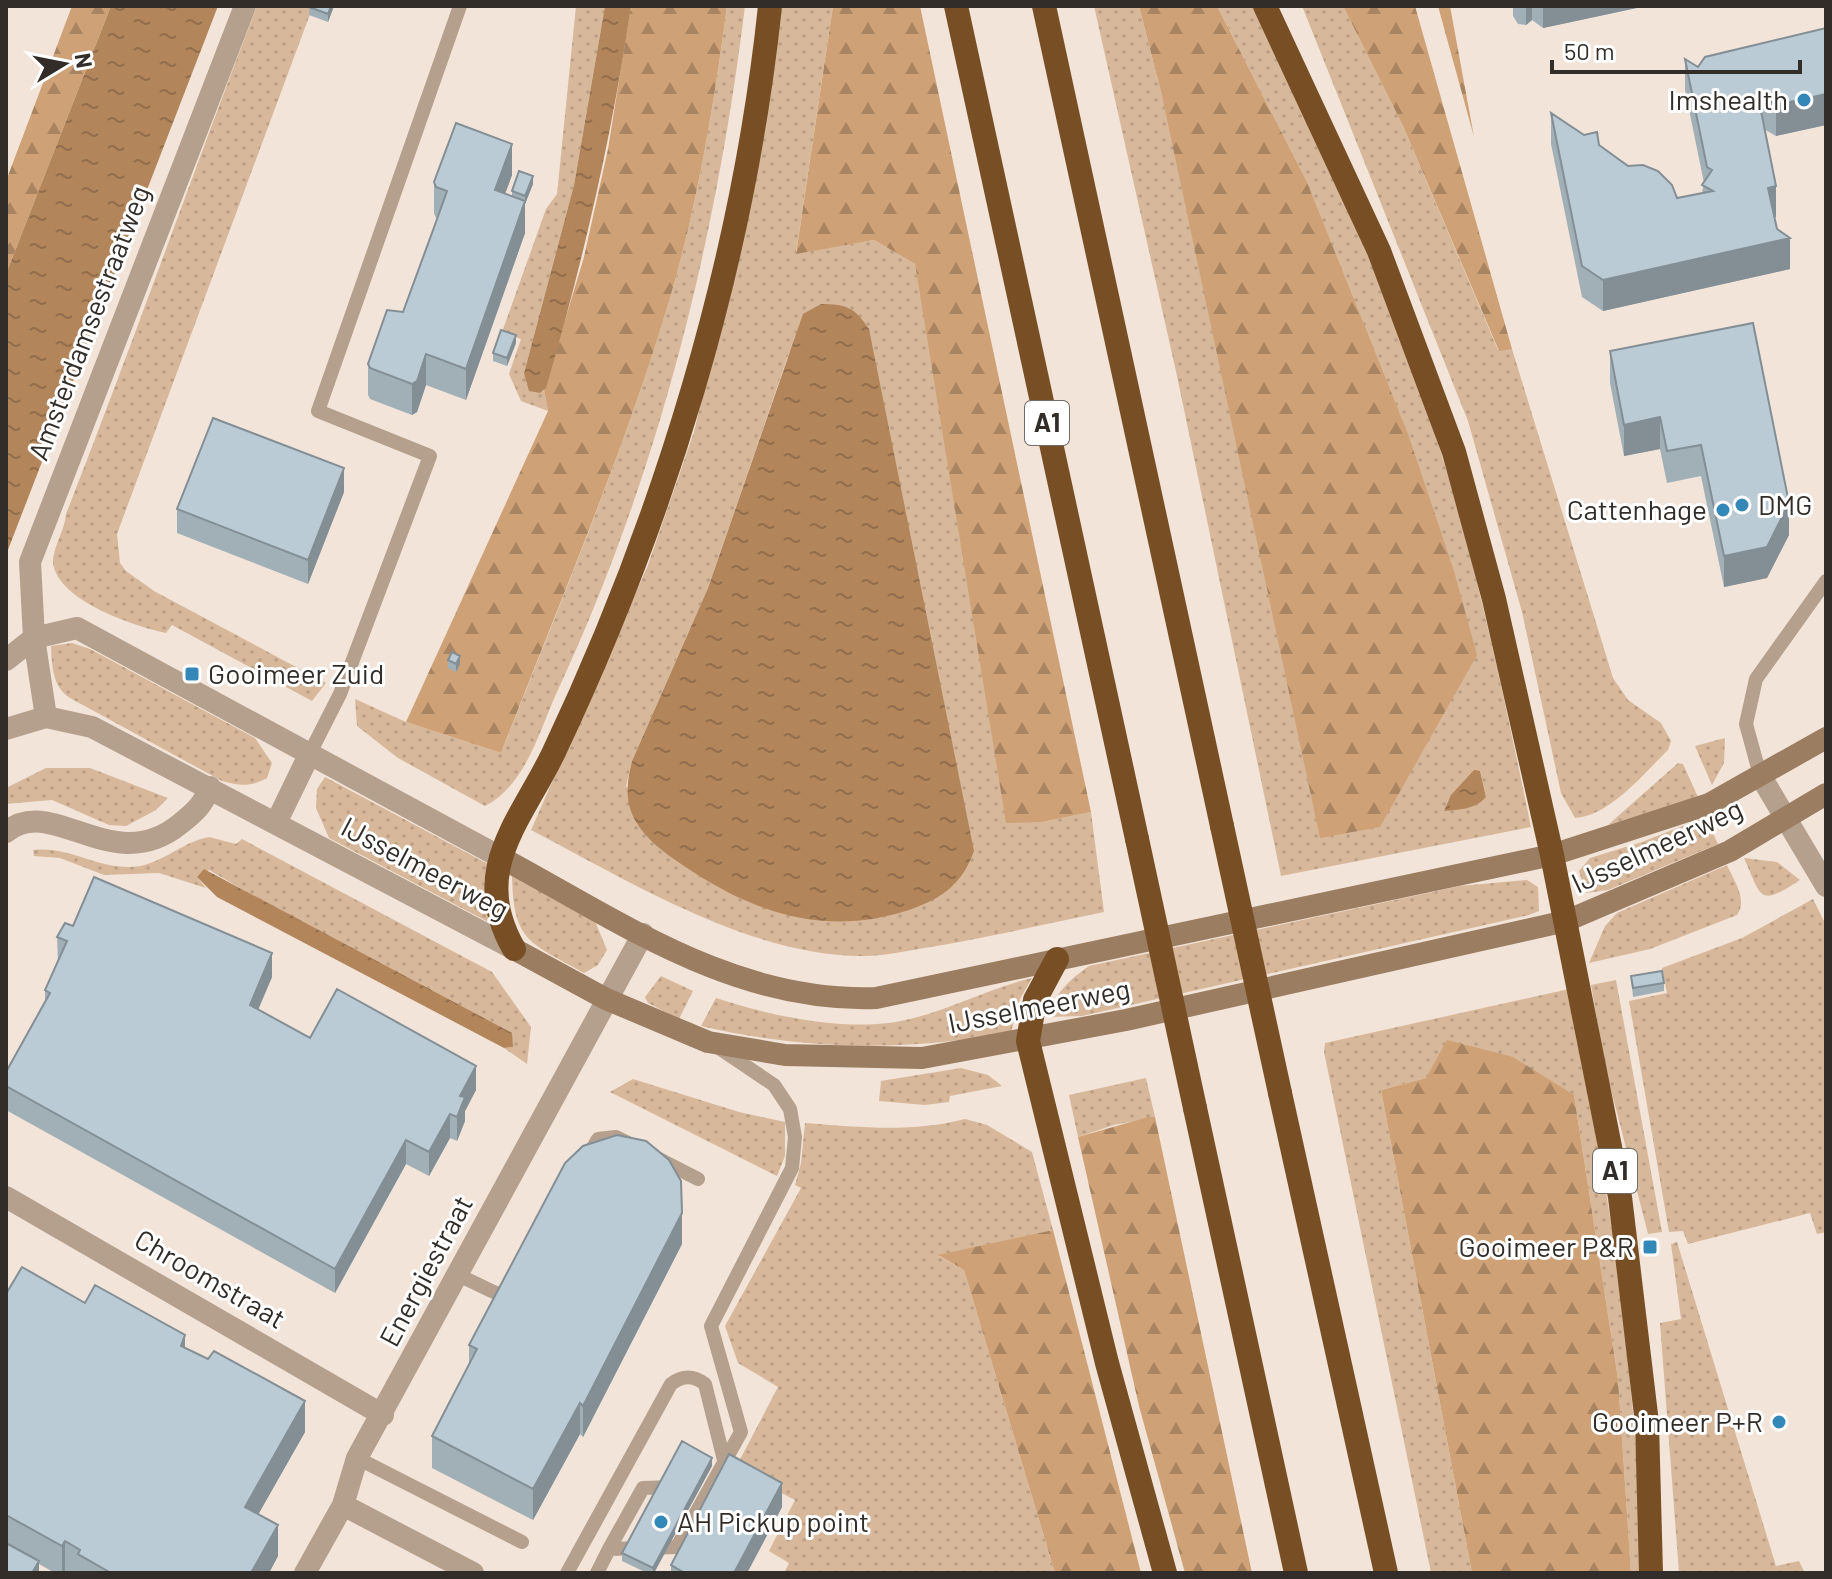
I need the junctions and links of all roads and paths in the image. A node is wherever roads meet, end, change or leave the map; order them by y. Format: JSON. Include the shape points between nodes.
{"nodes":[{"id":1,"x":245,"y":6,"type":"edge"},
{"id":2,"x":460,"y":6,"type":"edge"},
{"id":3,"x":770,"y":6,"type":"edge"},
{"id":4,"x":956,"y":6,"type":"edge"},
{"id":5,"x":1044,"y":6,"type":"edge"},
{"id":6,"x":1265,"y":6,"type":"edge"},
{"id":7,"x":1826,"y":581,"type":"edge"},
{"id":8,"x":34,"y":638,"type":"junction"},
{"id":9,"x":6,"y":660,"type":"edge"},
{"id":10,"x":46,"y":717,"type":"junction"},
{"id":11,"x":6,"y":729,"type":"edge"},
{"id":12,"x":1826,"y":738,"type":"edge"},
{"id":13,"x":310,"y":753,"type":"junction"},
{"id":14,"x":1760,"y":775,"type":"junction"},
{"id":15,"x":210,"y":787,"type":"junction"},
{"id":16,"x":1826,"y":794,"type":"edge"},
{"id":17,"x":1786,"y":816,"type":"junction"},
{"id":18,"x":276,"y":823,"type":"junction"},
{"id":19,"x":6,"y":832,"type":"edge"},
{"id":20,"x":1552,"y":855,"type":"junction"},
{"id":21,"x":500,"y":857,"type":"junction"},
{"id":22,"x":1826,"y":886,"type":"edge"},
{"id":23,"x":1566,"y":921,"type":"junction"},
{"id":24,"x":643,"y":934,"type":"junction"},
{"id":25,"x":514,"y":949,"type":"junction"},
{"id":26,"x":1057,"y":959,"type":"junction"},
{"id":27,"x":606,"y":999,"type":"junction"},
{"id":28,"x":1028,"y":1041,"type":"junction"},
{"id":29,"x":708,"y":1042,"type":"junction"},
{"id":30,"x":582,"y":1167,"type":"edge"},
{"id":31,"x":698,"y":1179,"type":"dead end"},
{"id":32,"x":6,"y":1197,"type":"edge"},
{"id":33,"x":458,"y":1275,"type":"junction"},
{"id":34,"x":517,"y":1277,"type":"edge"},
{"id":35,"x":383,"y":1415,"type":"junction"},
{"id":36,"x":357,"y":1458,"type":"junction"},
{"id":37,"x":724,"y":1460,"type":"junction"},
{"id":38,"x":710,"y":1486,"type":"junction"},
{"id":39,"x":343,"y":1505,"type":"junction"},
{"id":40,"x":522,"y":1542,"type":"dead end"},
{"id":41,"x":609,"y":1549,"type":"junction"},
{"id":42,"x":305,"y":1573,"type":"edge"},
{"id":43,"x":473,"y":1573,"type":"edge"},
{"id":44,"x":567,"y":1573,"type":"edge"},
{"id":45,"x":597,"y":1573,"type":"edge"},
{"id":46,"x":1165,"y":1573,"type":"edge"},
{"id":47,"x":1296,"y":1573,"type":"edge"},
{"id":48,"x":1386,"y":1573,"type":"edge"},
{"id":49,"x":1651,"y":1573,"type":"edge"}],
"edges":[{"from":1,"to":8,"type":"street","name":"Amsterdamsestraatweg","via":[[30,562]]},
{"from":2,"to":13,"type":"lane","via":[[318,411],[430,456],[340,694]]},
{"from":3,"to":21,"type":"highway","via":[[728,249],[679,434],[617,612]]},
{"from":4,"to":47,"type":"highway","number":"A1","bridge":true},
{"from":5,"to":48,"type":"highway","bridge":true},
{"from":6,"to":20,"type":"highway","number":"A1","via":[[1379,251],[1454,452],[1494,599]]},
{"from":7,"to":14,"type":"lane","via":[[1756,679],[1746,724]]},
{"from":8,"to":9,"type":"street","name":"IJsselmeerweg"},
{"from":8,"to":10,"type":"street","name":"Amsterdamsestraatweg"},
{"from":8,"to":13,"type":"street","name":"IJsselmeerweg","via":[[77,628]]},
{"from":10,"to":11,"type":"street","name":"IJsselmeerweg"},
{"from":10,"to":15,"type":"street","name":"IJsselmeerweg","via":[[92,727]]},
{"from":12,"to":14,"type":"main road","name":"IJsselmeerweg"},
{"from":13,"to":18,"type":"street"},
{"from":13,"to":21,"type":"street","name":"IJsselmeerweg"},
{"from":14,"to":17,"type":"street"},
{"from":14,"to":20,"type":"main road","name":"IJsselmeerweg","via":[[1709,804]]},
{"from":15,"to":18,"type":"street","name":"IJsselmeerweg"},
{"from":15,"to":19,"type":"street","via":[[202,807],[152,842],[110,843],[41,821]]},
{"from":16,"to":17,"type":"main road","name":"IJsselmeerweg"},
{"from":17,"to":22,"type":"street"},
{"from":17,"to":23,"type":"main road","name":"IJsselmeerweg","via":[[1730,851]]},
{"from":18,"to":25,"type":"street","name":"IJsselmeerweg"},
{"from":20,"to":23,"type":"highway","number":"A1"},
{"from":20,"to":26,"type":"main road","name":"IJsselmeerweg"},
{"from":21,"to":24,"type":"main road","name":"IJsselmeerweg"},
{"from":21,"to":25,"type":"highway","via":[[497,906]]},
{"from":23,"to":28,"type":"main road","name":"IJsselmeerweg"},
{"from":23,"to":49,"type":"highway","number":"A1","via":[[1622,1212],[1647,1423]]},
{"from":24,"to":26,"type":"main road","name":"IJsselmeerweg","via":[[742,980],[804,996],[843,999],[911,992]]},
{"from":24,"to":27,"type":"street","name":"Energiestraat"},
{"from":25,"to":27,"type":"main road","name":"IJsselmeerweg"},
{"from":26,"to":28,"type":"highway","via":[[1035,1000]]},
{"from":27,"to":29,"type":"main road","name":"IJsselmeerweg"},
{"from":27,"to":33,"type":"street","name":"Energiestraat"},
{"from":28,"to":29,"type":"main road","name":"IJsselmeerweg","via":[[922,1058],[841,1059]]},
{"from":28,"to":46,"type":"highway"},
{"from":29,"to":37,"type":"lane","via":[[774,1085],[795,1123],[792,1168],[711,1326],[741,1432]]},
{"from":30,"to":31,"type":"lane","via":[[598,1139],[616,1137]]},
{"from":32,"to":35,"type":"street","name":"Chroomstraat"},
{"from":33,"to":34,"type":"lane","via":[[498,1294],[509,1291]]},
{"from":33,"to":35,"type":"street","name":"Energiestraat"},
{"from":35,"to":36,"type":"street","name":"Energiestraat"},
{"from":36,"to":39,"type":"street","name":"Energiestraat"},
{"from":36,"to":40,"type":"lane"},
{"from":37,"to":38,"type":"lane"},
{"from":37,"to":44,"type":"lane","via":[[705,1384],[679,1378]]},
{"from":38,"to":41,"type":"lane","via":[[643,1488]]},
{"from":38,"to":41,"type":"lane","via":[[677,1547]]},
{"from":39,"to":42,"type":"street","name":"Energiestraat"},
{"from":39,"to":43,"type":"street"},
{"from":41,"to":45,"type":"lane"}]}
